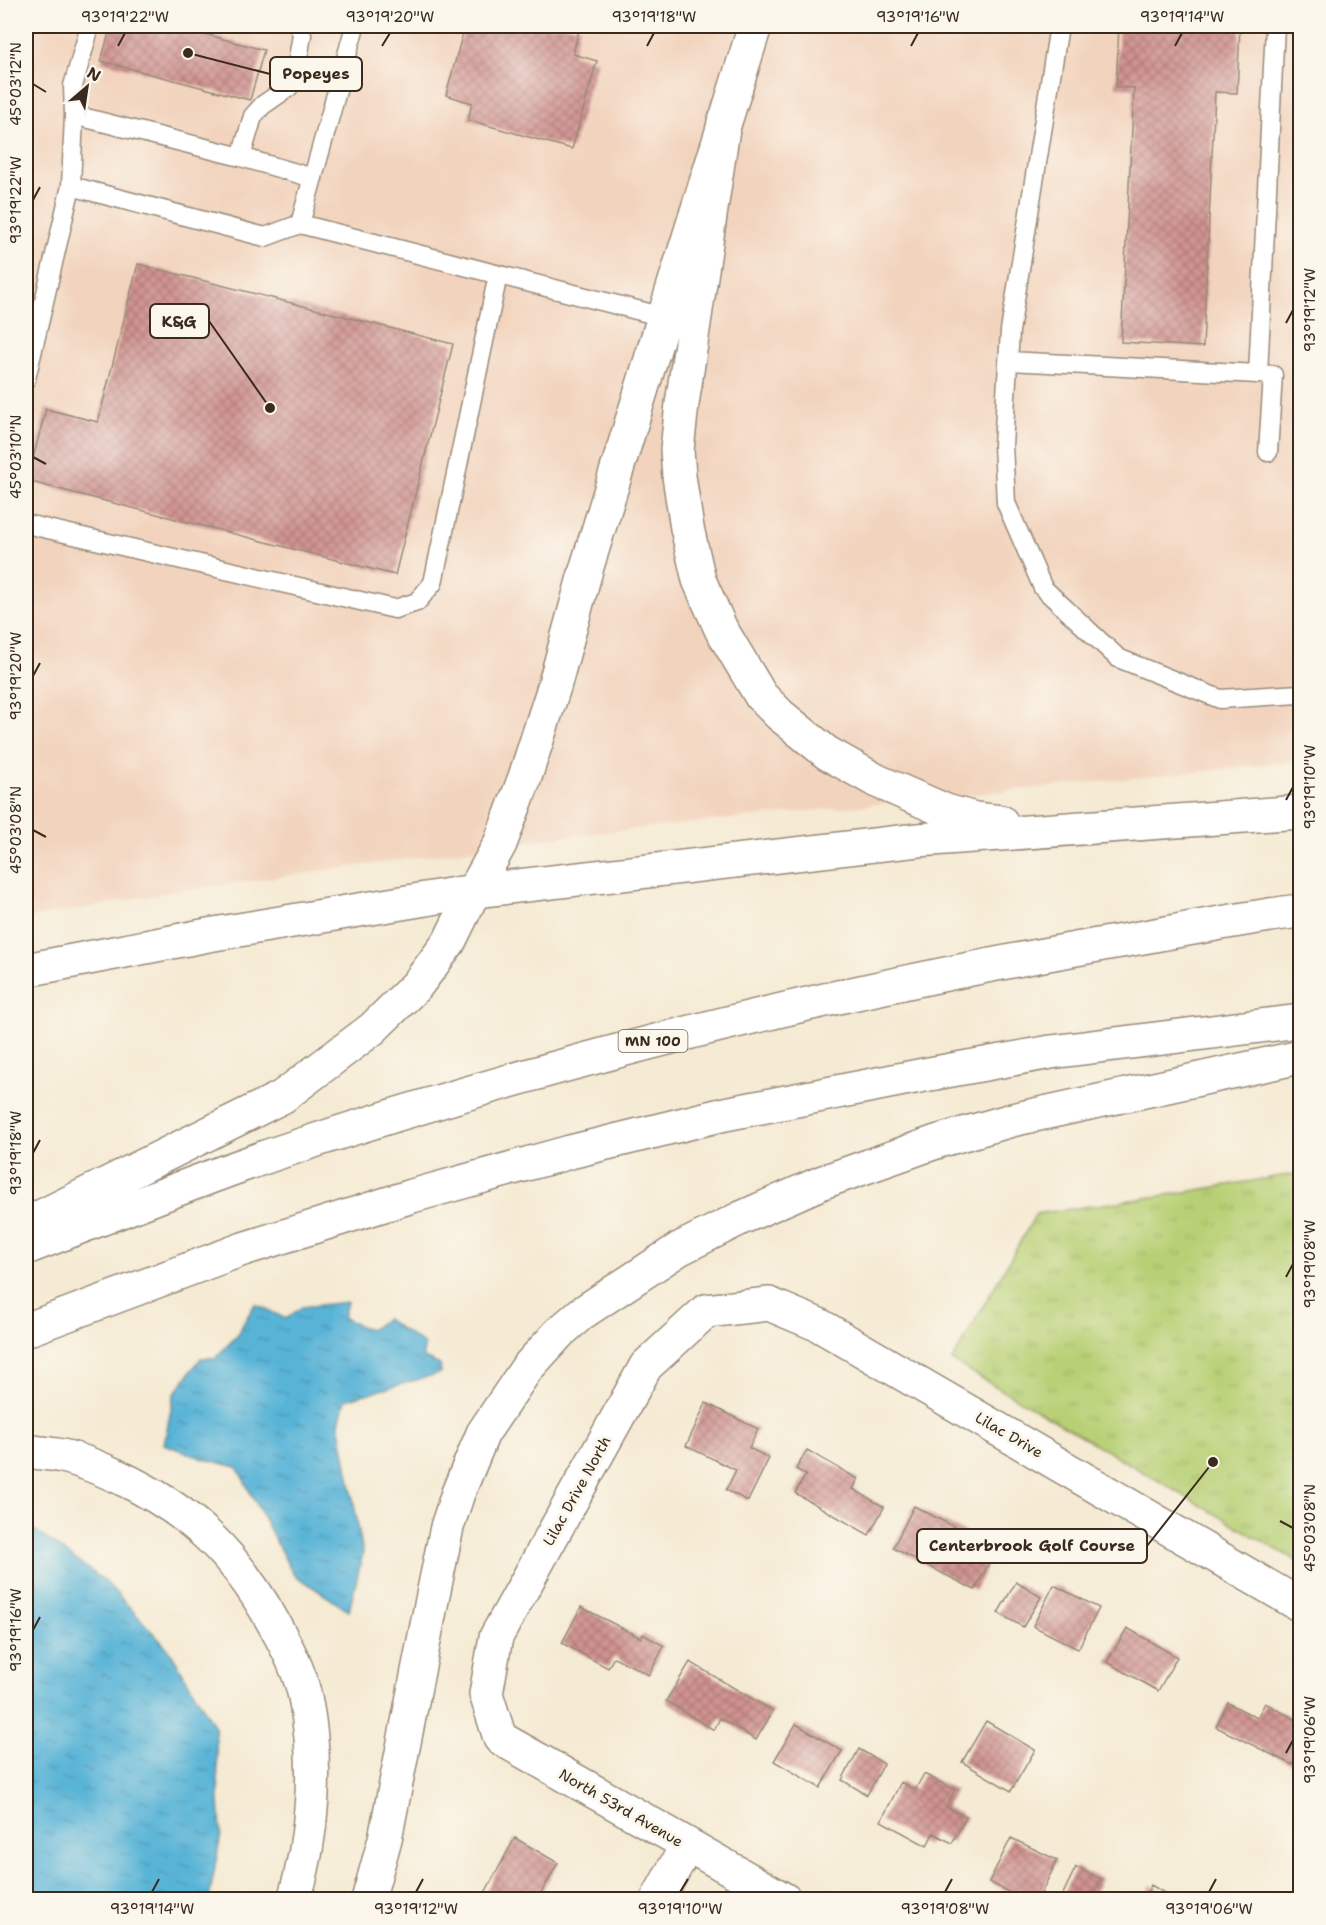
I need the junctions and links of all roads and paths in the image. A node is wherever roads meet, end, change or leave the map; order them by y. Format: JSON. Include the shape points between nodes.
{"nodes":[{"id":1,"x":90,"y":26,"type":"edge"},
{"id":2,"x":299,"y":26,"type":"edge"},
{"id":3,"x":355,"y":26,"type":"edge"},
{"id":4,"x":755,"y":26,"type":"edge"},
{"id":5,"x":1059,"y":26,"type":"edge"},
{"id":6,"x":1275,"y":26,"type":"edge"},
{"id":7,"x":74,"y":115,"type":"junction"},
{"id":8,"x":724,"y":122,"type":"junction"},
{"id":9,"x":241,"y":157,"type":"junction"},
{"id":10,"x":313,"y":178,"type":"junction"},
{"id":11,"x":71,"y":186,"type":"junction"},
{"id":12,"x":300,"y":224,"type":"junction"},
{"id":13,"x":498,"y":275,"type":"junction"},
{"id":14,"x":664,"y":317,"type":"junction"},
{"id":15,"x":1009,"y":361,"type":"junction"},
{"id":16,"x":1258,"y":374,"type":"junction"},
{"id":17,"x":26,"y":379,"type":"edge"},
{"id":18,"x":1268,"y":452,"type":"dead end"},
{"id":19,"x":26,"y":524,"type":"edge"},
{"id":20,"x":1300,"y":694,"type":"edge"},
{"id":21,"x":1300,"y":812,"type":"edge"},
{"id":22,"x":1056,"y":830,"type":"junction"},
{"id":23,"x":474,"y":891,"type":"junction"},
{"id":24,"x":1300,"y":910,"type":"edge"},
{"id":25,"x":26,"y":970,"type":"edge"},
{"id":26,"x":1300,"y":1021,"type":"edge"},
{"id":27,"x":1300,"y":1057,"type":"edge"},
{"id":28,"x":26,"y":1224,"type":"edge"},
{"id":29,"x":26,"y":1248,"type":"edge"},
{"id":30,"x":706,"y":1311,"type":"joint"},
{"id":31,"x":26,"y":1330,"type":"edge"},
{"id":32,"x":26,"y":1451,"type":"edge"},
{"id":33,"x":1300,"y":1605,"type":"edge"},
{"id":34,"x":486,"y":1694,"type":"joint"},
{"id":35,"x":687,"y":1845,"type":"junction"},
{"id":36,"x":294,"y":1899,"type":"edge"},
{"id":37,"x":368,"y":1899,"type":"edge"},
{"id":38,"x":657,"y":1899,"type":"edge"},
{"id":39,"x":785,"y":1899,"type":"edge"}],
"edges":[{"from":1,"to":7,"type":"lane","via":[[73,86]]},
{"from":2,"to":9,"type":"lane","via":[[302,35],[295,76],[289,87],[253,116]]},
{"from":3,"to":10,"type":"lane"},
{"from":4,"to":8,"type":"main road"},
{"from":5,"to":15,"type":"lane","via":[[1010,331]]},
{"from":6,"to":16,"type":"lane"},
{"from":7,"to":9,"type":"lane"},
{"from":7,"to":11,"type":"lane"},
{"from":8,"to":14,"type":"main road"},
{"from":8,"to":22,"type":"main road","via":[[677,450],[687,528],[707,601],[761,696],[827,753],[946,811]]},
{"from":9,"to":10,"type":"lane"},
{"from":10,"to":12,"type":"lane"},
{"from":11,"to":12,"type":"lane","via":[[265,237]]},
{"from":11,"to":17,"type":"lane"},
{"from":12,"to":13,"type":"lane"},
{"from":13,"to":14,"type":"lane"},
{"from":13,"to":19,"type":"lane","via":[[434,583],[417,602],[395,609]]},
{"from":14,"to":23,"type":"main road","via":[[554,687],[500,844]]},
{"from":15,"to":16,"type":"lane"},
{"from":15,"to":20,"type":"lane","via":[[1003,445],[1006,503],[1043,588],[1118,658],[1220,699]]},
{"from":16,"to":18,"type":"lane","via":[[1273,375]]},
{"from":21,"to":22,"type":"main road"},
{"from":22,"to":23,"type":"main road","via":[[918,840]]},
{"from":23,"to":25,"type":"main road"},
{"from":23,"to":28,"type":"main road","via":[[449,942],[417,985],[372,1029],[282,1097]]},
{"from":24,"to":29,"type":"main road","number":"MN 100","via":[[988,964],[662,1039],[278,1153]]},
{"from":26,"to":31,"type":"main road","via":[[1040,1054],[725,1114],[412,1196],[243,1249]]},
{"from":27,"to":37,"type":"main road","via":[[1012,1120],[833,1178],[679,1249],[582,1313],[559,1333],[527,1368],[483,1433],[458,1493],[447,1527],[385,1839]]},
{"from":30,"to":33,"type":"main road","name":"Lilac Drive","via":[[769,1304],[819,1325]]},
{"from":30,"to":34,"type":"main road","name":"Lilac Drive North","via":[[646,1366],[496,1637]]},
{"from":32,"to":36,"type":"main road","via":[[62,1456],[97,1467],[167,1502],[215,1540],[267,1610],[296,1667],[306,1701],[311,1744],[311,1818],[304,1867]]},
{"from":34,"to":35,"type":"main road","name":"North 53rd Avenue","via":[[500,1738]]},
{"from":35,"to":38,"type":"main road"},
{"from":35,"to":39,"type":"main road","name":"North 53rd Avenue"}]}
